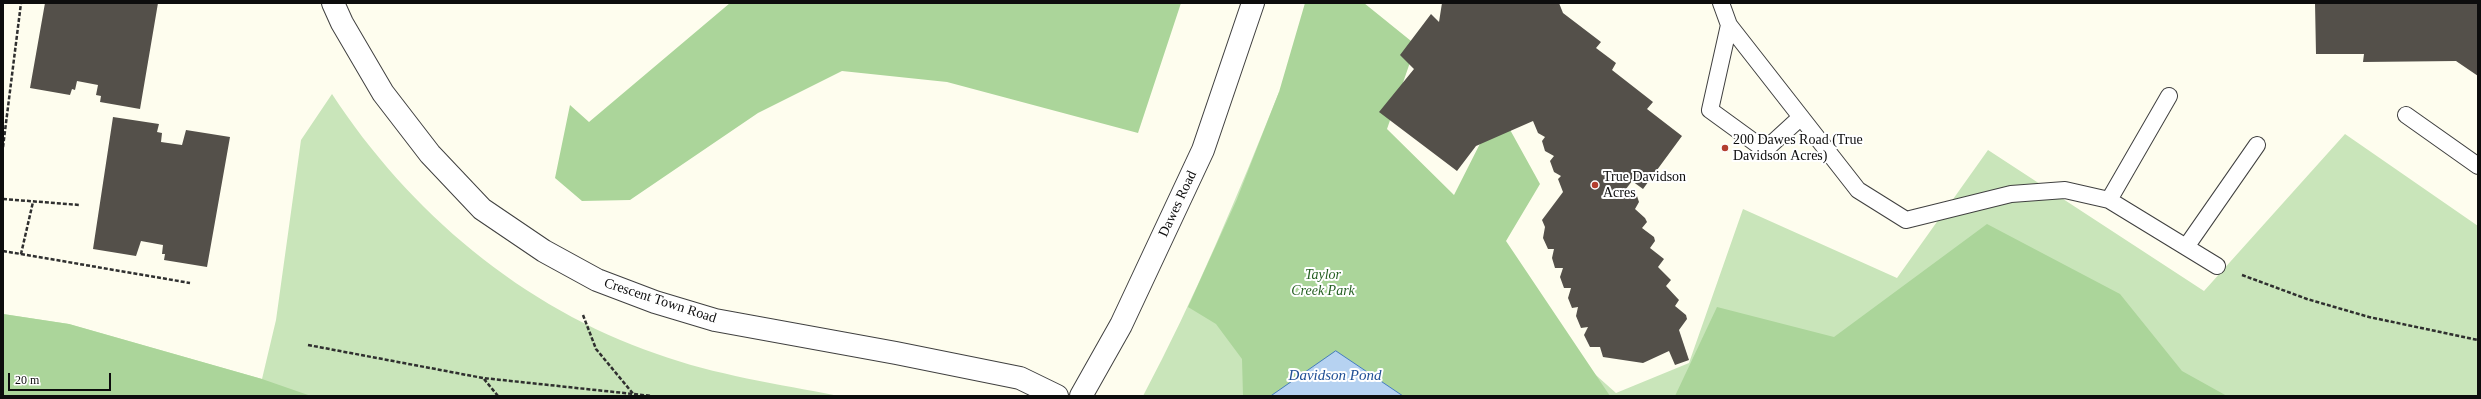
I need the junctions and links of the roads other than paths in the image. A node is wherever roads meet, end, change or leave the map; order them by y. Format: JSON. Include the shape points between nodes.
{"nodes":[{"id":1,"x":333,"y":3,"type":"edge"},
{"id":2,"x":1253,"y":3,"type":"edge"},
{"id":3,"x":1721,"y":3,"type":"edge"},
{"id":4,"x":1729,"y":25,"type":"junction"},
{"id":5,"x":2169,"y":96,"type":"dead end"},
{"id":6,"x":2406,"y":115,"type":"dead end"},
{"id":7,"x":1801,"y":117,"type":"junction"},
{"id":8,"x":2257,"y":145,"type":"dead end"},
{"id":9,"x":2478,"y":166,"type":"edge"},
{"id":10,"x":2109,"y":200,"type":"junction"},
{"id":11,"x":2186,"y":247,"type":"junction"},
{"id":12,"x":2217,"y":266,"type":"road end"},
{"id":13,"x":1057,"y":396,"type":"edge"},
{"id":14,"x":1081,"y":396,"type":"edge"}],
"edges":[{"from":1,"to":13,"type":"street","name":"Crescent Town Road","via":[[383,93],[430,154],[482,209],[557,258],[597,280],[655,302],[715,320],[896,352],[1020,378]]},
{"from":2,"to":14,"type":"street","name":"Dawes Road","via":[[1203,150],[1121,325]]},
{"from":3,"to":4,"type":"lane"},
{"from":4,"to":7,"type":"lane"},
{"from":4,"to":7,"type":"lane","via":[[1710,110],[1765,150]]},
{"from":5,"to":10,"type":"lane"},
{"from":6,"to":9,"type":"lane"},
{"from":7,"to":10,"type":"lane","via":[[1858,190],[1906,220],[2011,194],[2064,190]]},
{"from":8,"to":11,"type":"lane"},
{"from":10,"to":11,"type":"lane"},
{"from":11,"to":12,"type":"lane"}]}
